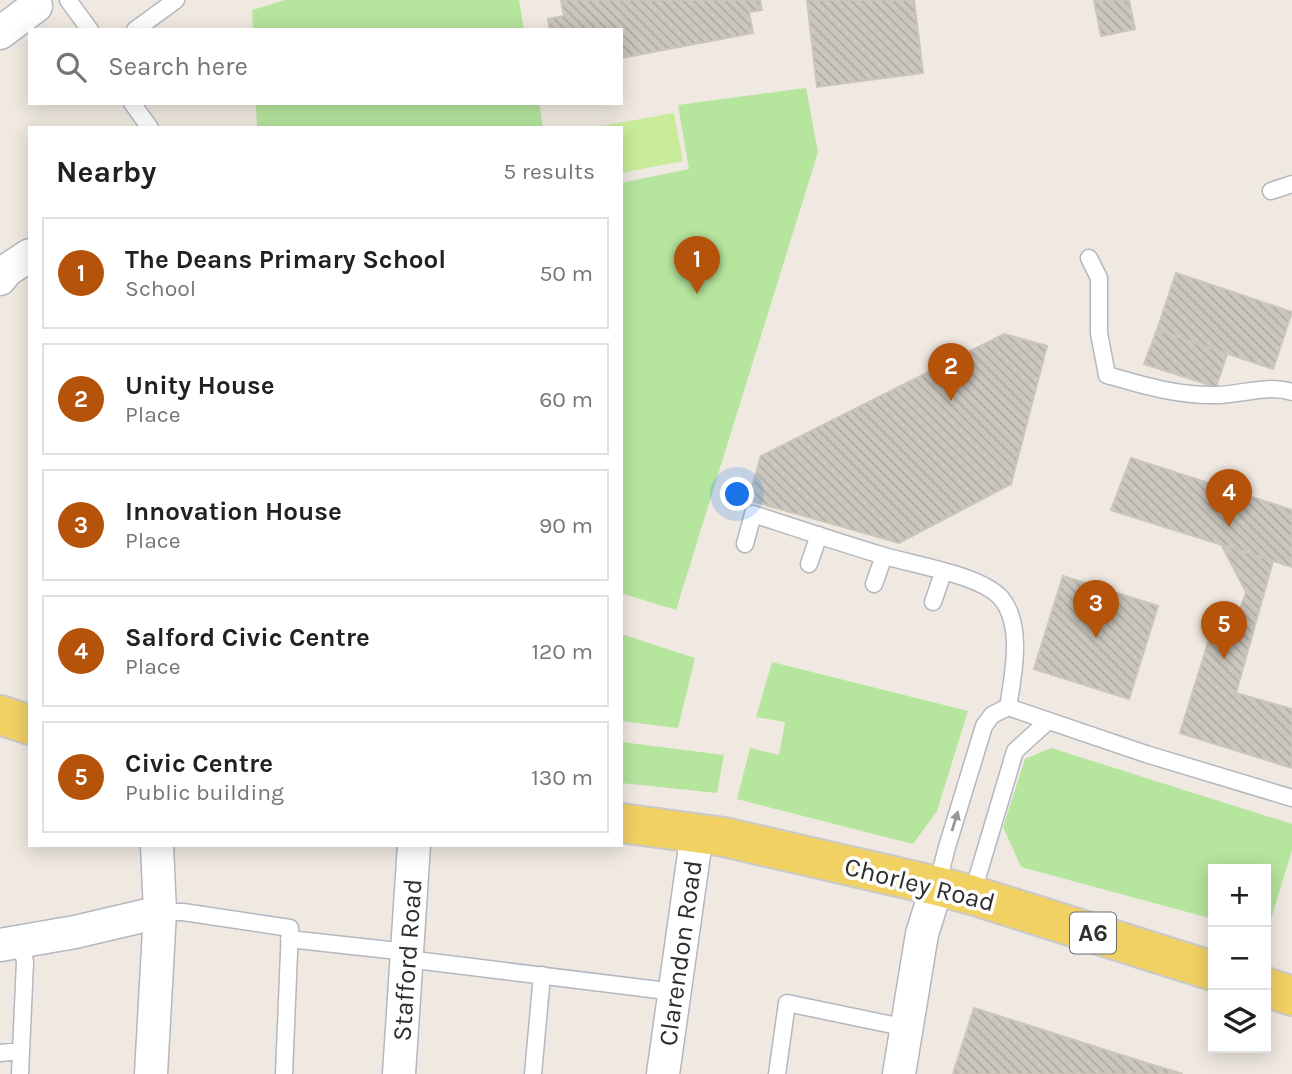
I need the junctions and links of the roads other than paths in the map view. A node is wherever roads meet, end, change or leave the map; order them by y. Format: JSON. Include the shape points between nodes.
{"nodes":[{"id":1,"x":68,"y":0,"type":"edge"},
{"id":2,"x":176,"y":0,"type":"edge"},
{"id":3,"x":36,"y":6,"type":"dead end"},
{"id":4,"x":89,"y":28,"type":"edge"},
{"id":5,"x":138,"y":28,"type":"edge"},
{"id":6,"x":0,"y":33,"type":"edge"},
{"id":7,"x":133,"y":105,"type":"edge"},
{"id":8,"x":149,"y":126,"type":"edge"},
{"id":9,"x":1292,"y":184,"type":"edge"},
{"id":10,"x":1271,"y":191,"type":"dead end"},
{"id":11,"x":28,"y":256,"type":"edge"},
{"id":12,"x":1089,"y":258,"type":"dead end"},
{"id":13,"x":0,"y":279,"type":"edge"},
{"id":14,"x":1292,"y":392,"type":"edge"},
{"id":15,"x":819,"y":536,"type":"junction"},
{"id":16,"x":745,"y":544,"type":"dead end"},
{"id":17,"x":884,"y":556,"type":"junction"},
{"id":18,"x":809,"y":564,"type":"dead end"},
{"id":19,"x":943,"y":572,"type":"junction"},
{"id":20,"x":874,"y":584,"type":"dead end"},
{"id":21,"x":933,"y":602,"type":"dead end"},
{"id":22,"x":1008,"y":708,"type":"junction"},
{"id":23,"x":0,"y":715,"type":"edge"},
{"id":24,"x":1047,"y":722,"type":"junction"},
{"id":25,"x":28,"y":723,"type":"edge"},
{"id":26,"x":1292,"y":798,"type":"edge"},
{"id":27,"x":623,"y":823,"type":"edge"},
{"id":28,"x":697,"y":833,"type":"junction"},
{"id":29,"x":157,"y":847,"type":"edge"},
{"id":30,"x":414,"y":847,"type":"edge"},
{"id":31,"x":954,"y":891,"type":"junction"},
{"id":32,"x":160,"y":912,"type":"junction"},
{"id":33,"x":289,"y":939,"type":"junction"},
{"id":34,"x":10,"y":943,"type":"edge"},
{"id":35,"x":407,"y":956,"type":"junction"},
{"id":36,"x":1208,"y":969,"type":"edge"},
{"id":37,"x":541,"y":975,"type":"junction"},
{"id":38,"x":1271,"y":989,"type":"edge"},
{"id":39,"x":675,"y":992,"type":"junction"},
{"id":40,"x":1292,"y":996,"type":"edge"},
{"id":41,"x":907,"y":1028,"type":"junction"},
{"id":42,"x":21,"y":1051,"type":"junction"},
{"id":43,"x":0,"y":1053,"type":"edge"},
{"id":44,"x":20,"y":1074,"type":"edge"},
{"id":45,"x":150,"y":1074,"type":"edge"},
{"id":46,"x":284,"y":1074,"type":"edge"},
{"id":47,"x":400,"y":1074,"type":"edge"},
{"id":48,"x":533,"y":1074,"type":"edge"},
{"id":49,"x":663,"y":1074,"type":"edge"},
{"id":50,"x":777,"y":1074,"type":"edge"},
{"id":51,"x":900,"y":1074,"type":"edge"}],
"edges":[{"from":1,"to":4,"type":"lane"},
{"from":2,"to":5,"type":"lane"},
{"from":3,"to":6,"type":"street"},
{"from":7,"to":8,"type":"lane"},
{"from":9,"to":10,"type":"lane"},
{"from":11,"to":13,"type":"street"},
{"from":12,"to":14,"type":"lane","via":[[1099,278],[1099,333],[1107,375],[1163,391],[1215,395],[1278,387]]},
{"from":15,"to":16,"type":"lane","via":[[753,514]]},
{"from":15,"to":17,"type":"lane"},
{"from":15,"to":18,"type":"lane"},
{"from":17,"to":19,"type":"lane"},
{"from":17,"to":20,"type":"lane"},
{"from":19,"to":21,"type":"lane"},
{"from":19,"to":22,"type":"lane","via":[[984,585],[1002,599],[1012,619],[1015,657]]},
{"from":22,"to":24,"type":"lane"},
{"from":31,"to":22,"type":"lane","one_way":true,"via":[[947,847],[984,726],[992,715]]},
{"from":23,"to":25,"type":"main road"},
{"from":24,"to":26,"type":"lane"},
{"from":24,"to":31,"type":"lane","via":[[1015,751]]},
{"from":27,"to":28,"type":"main road","name":"Chorley Road","number":"A6"},
{"from":28,"to":31,"type":"main road","name":"Chorley Road","number":"A6"},
{"from":28,"to":39,"type":"street","name":"Clarendon Road"},
{"from":29,"to":32,"type":"street"},
{"from":30,"to":35,"type":"street","name":"Stafford Road"},
{"from":31,"to":36,"type":"main road","name":"Chorley Road","number":"A6"},
{"from":31,"to":41,"type":"street","via":[[922,934]]},
{"from":32,"to":33,"type":"lane","via":[[290,928]]},
{"from":32,"to":34,"type":"street"},
{"from":32,"to":45,"type":"street"},
{"from":33,"to":35,"type":"lane"},
{"from":33,"to":46,"type":"lane"},
{"from":34,"to":42,"type":"lane","via":[[25,962]]},
{"from":35,"to":37,"type":"lane"},
{"from":35,"to":47,"type":"street","name":"Stafford Road"},
{"from":37,"to":39,"type":"lane"},
{"from":37,"to":48,"type":"lane"},
{"from":38,"to":40,"type":"main road"},
{"from":39,"to":49,"type":"street","name":"Clarendon Road"},
{"from":41,"to":50,"type":"lane","via":[[787,1003]]},
{"from":41,"to":51,"type":"street"},
{"from":42,"to":43,"type":"lane"},
{"from":42,"to":44,"type":"lane"}]}
